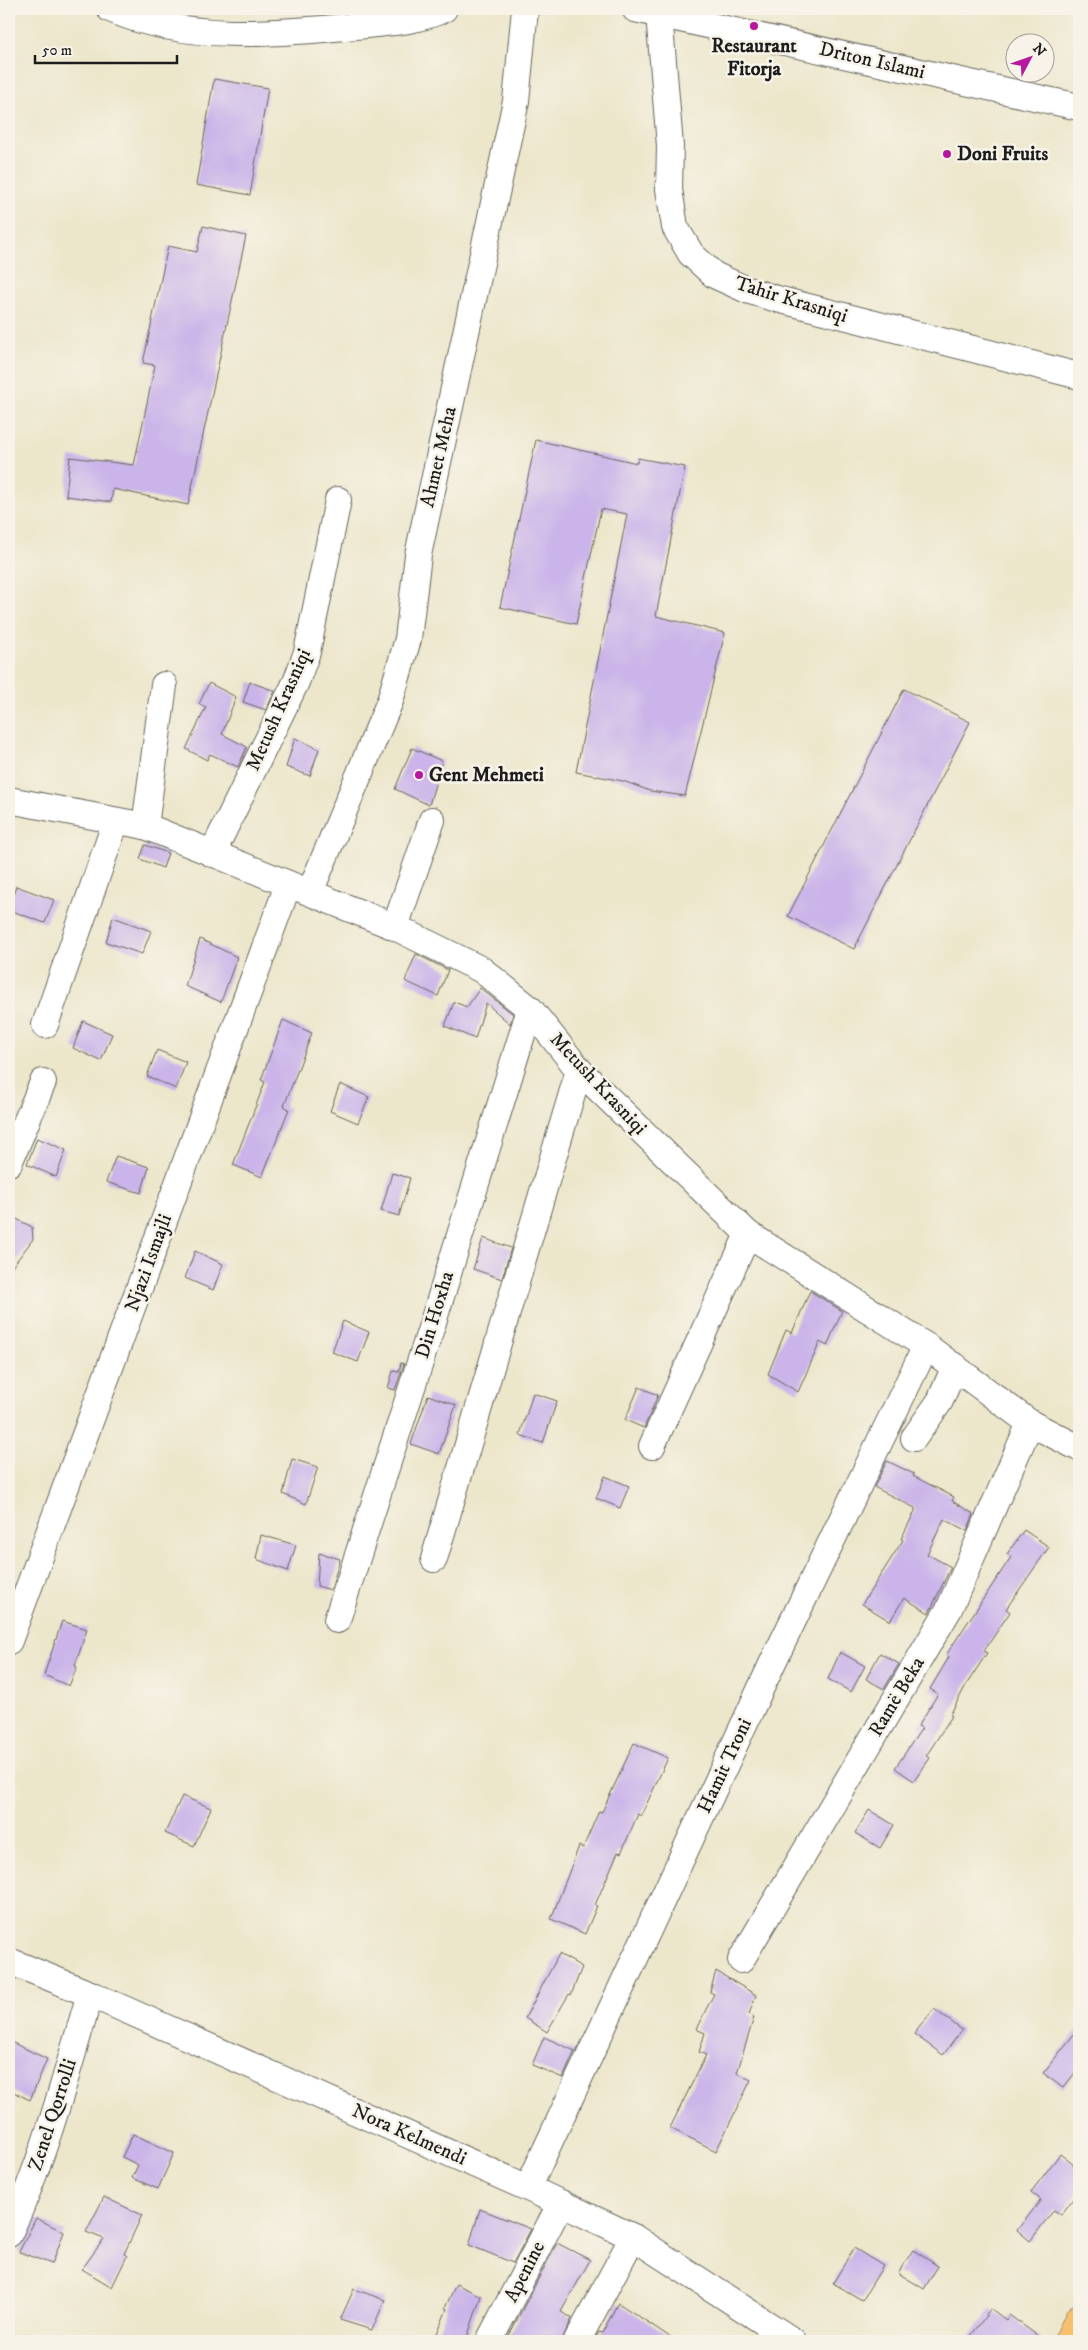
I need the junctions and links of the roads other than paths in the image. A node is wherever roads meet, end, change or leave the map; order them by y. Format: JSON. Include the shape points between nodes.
{"nodes":[{"id":1,"x":110,"y":9,"type":"edge"},
{"id":2,"x":444,"y":9,"type":"edge"},
{"id":3,"x":525,"y":9,"type":"edge"},
{"id":4,"x":647,"y":11,"type":"edge"},
{"id":5,"x":1079,"y":107,"type":"edge"},
{"id":6,"x":1079,"y":376,"type":"edge"},
{"id":7,"x":338,"y":500,"type":"dead end"},
{"id":8,"x":164,"y":685,"type":"dead end"},
{"id":9,"x":9,"y":800,"type":"edge"},
{"id":10,"x":432,"y":820,"type":"dead end"},
{"id":11,"x":116,"y":821,"type":"junction"},
{"id":12,"x":145,"y":826,"type":"junction"},
{"id":13,"x":212,"y":854,"type":"junction"},
{"id":14,"x":299,"y":888,"type":"junction"},
{"id":15,"x":394,"y":928,"type":"junction"},
{"id":16,"x":530,"y":1009,"type":"junction"},
{"id":17,"x":45,"y":1024,"type":"dead end"},
{"id":18,"x":579,"y":1070,"type":"junction"},
{"id":19,"x":43,"y":1082,"type":"dead end"},
{"id":20,"x":9,"y":1163,"type":"edge"},
{"id":21,"x":748,"y":1234,"type":"junction"},
{"id":22,"x":926,"y":1346,"type":"junction"},
{"id":23,"x":955,"y":1366,"type":"junction"},
{"id":24,"x":1030,"y":1423,"type":"junction"},
{"id":25,"x":914,"y":1438,"type":"dead end"},
{"id":26,"x":652,"y":1446,"type":"dead end"},
{"id":27,"x":1079,"y":1448,"type":"edge"},
{"id":28,"x":434,"y":1559,"type":"dead end"},
{"id":29,"x":337,"y":1620,"type":"dead end"},
{"id":30,"x":9,"y":1641,"type":"edge"},
{"id":31,"x":741,"y":1960,"type":"dead end"},
{"id":32,"x":9,"y":1961,"type":"edge"},
{"id":33,"x":90,"y":1994,"type":"junction"},
{"id":34,"x":528,"y":2188,"type":"junction"},
{"id":35,"x":561,"y":2203,"type":"junction"},
{"id":36,"x":9,"y":2234,"type":"edge"},
{"id":37,"x":633,"y":2237,"type":"junction"},
{"id":38,"x":1079,"y":2318,"type":"edge"},
{"id":39,"x":489,"y":2341,"type":"edge"},
{"id":40,"x":577,"y":2341,"type":"edge"},
{"id":41,"x":793,"y":2341,"type":"edge"},
{"id":42,"x":1068,"y":2341,"type":"edge"}],
"edges":[{"from":1,"to":2,"type":"street","via":[[134,18],[203,31],[291,32],[406,21]]},
{"from":3,"to":14,"type":"street","name":"Ahmet Meha","via":[[516,102],[418,555],[408,639],[390,701]]},
{"from":4,"to":5,"type":"street","name":"Driton Islami"},
{"from":4,"to":6,"type":"street","name":"Tahir Krasniqi","via":[[670,146],[669,189],[675,228],[692,254],[714,275],[746,290],[777,299]]},
{"from":7,"to":13,"type":"street","name":"Metush Krasniqi","via":[[308,652]]},
{"from":8,"to":12,"type":"street"},
{"from":9,"to":11,"type":"street","name":"Metush Krasniqi"},
{"from":10,"to":15,"type":"street"},
{"from":11,"to":12,"type":"street","name":"Metush Krasniqi"},
{"from":11,"to":17,"type":"street"},
{"from":12,"to":13,"type":"street","name":"Metush Krasniqi"},
{"from":13,"to":14,"type":"street","name":"Metush Krasniqi"},
{"from":14,"to":15,"type":"street","name":"Metush Krasniqi"},
{"from":14,"to":30,"type":"street","name":"Njazi Ismajli"},
{"from":15,"to":16,"type":"street","name":"Metush Krasniqi","via":[[482,970]]},
{"from":16,"to":18,"type":"street","name":"Metush Krasniqi"},
{"from":16,"to":29,"type":"street","name":"Din Hoxha"},
{"from":18,"to":21,"type":"street","name":"Metush Krasniqi"},
{"from":18,"to":28,"type":"street"},
{"from":19,"to":20,"type":"street"},
{"from":21,"to":22,"type":"street","name":"Metush Krasniqi"},
{"from":21,"to":26,"type":"street"},
{"from":22,"to":23,"type":"street","name":"Metush Krasniqi"},
{"from":22,"to":34,"type":"street","name":"Hamit Troni","via":[[773,1662]]},
{"from":23,"to":24,"type":"street","name":"Metush Krasniqi"},
{"from":23,"to":25,"type":"street","via":[[940,1401]]},
{"from":24,"to":27,"type":"street","name":"Metush Krasniqi"},
{"from":24,"to":31,"type":"street","name":"Ramë Beka","via":[[949,1609]]},
{"from":32,"to":33,"type":"street","name":"Nora Kelmendi"},
{"from":33,"to":34,"type":"street","name":"Nora Kelmendi"},
{"from":33,"to":36,"type":"street","name":"Zenel Qorrolli","via":[[29,2191]]},
{"from":34,"to":35,"type":"street","name":"Nora Kelmendi"},
{"from":35,"to":37,"type":"street","name":"Nora Kelmendi"},
{"from":35,"to":39,"type":"street","name":"Apenine"},
{"from":37,"to":40,"type":"street"},
{"from":37,"to":41,"type":"street","name":"Nora Kelmendi"},
{"from":38,"to":42,"type":"main road"}]}
